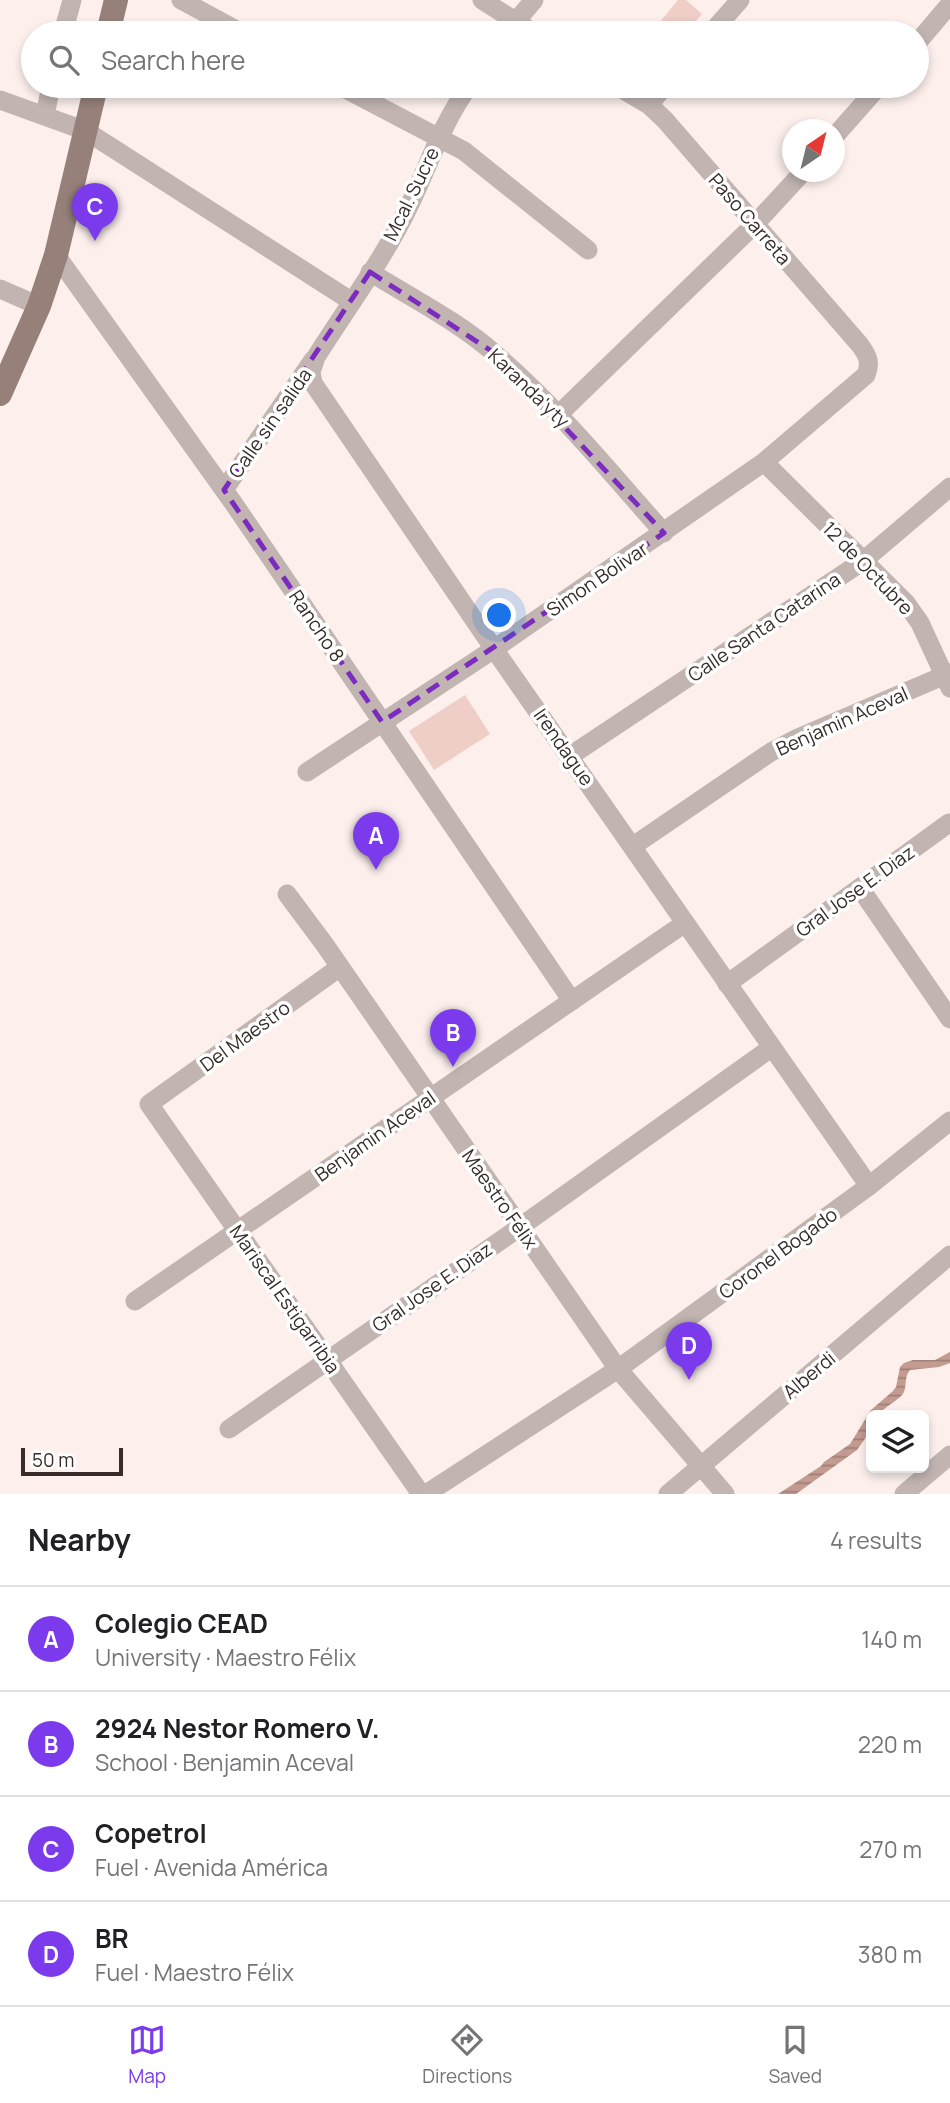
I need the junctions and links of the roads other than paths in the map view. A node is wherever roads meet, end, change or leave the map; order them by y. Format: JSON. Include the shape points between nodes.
{"nodes":[{"id":1,"x":72,"y":0,"type":"edge"},
{"id":2,"x":116,"y":0,"type":"edge"},
{"id":3,"x":181,"y":0,"type":"edge"},
{"id":4,"x":482,"y":0,"type":"edge"},
{"id":5,"x":534,"y":0,"type":"edge"},
{"id":6,"x":740,"y":0,"type":"edge"},
{"id":7,"x":950,"y":4,"type":"edge"},
{"id":8,"x":66,"y":21,"type":"edge"},
{"id":9,"x":111,"y":21,"type":"edge"},
{"id":10,"x":220,"y":21,"type":"edge"},
{"id":11,"x":505,"y":21,"type":"edge"},
{"id":12,"x":516,"y":21,"type":"edge"},
{"id":13,"x":722,"y":21,"type":"edge"},
{"id":14,"x":929,"y":29,"type":"edge"},
{"id":15,"x":49,"y":98,"type":"edge"},
{"id":16,"x":93,"y":98,"type":"edge"},
{"id":17,"x":363,"y":98,"type":"edge"},
{"id":18,"x":461,"y":98,"type":"edge"},
{"id":19,"x":637,"y":98,"type":"edge"},
{"id":20,"x":655,"y":98,"type":"edge"},
{"id":21,"x":869,"y":98,"type":"edge"},
{"id":22,"x":0,"y":100,"type":"edge"},
{"id":23,"x":649,"y":105,"type":"junction"},
{"id":24,"x":45,"y":116,"type":"junction"},
{"id":25,"x":845,"y":125,"type":"edge"},
{"id":26,"x":86,"y":131,"type":"junction"},
{"id":27,"x":439,"y":137,"type":"junction"},
{"id":28,"x":794,"y":182,"type":"edge"},
{"id":29,"x":755,"y":224,"type":"junction"},
{"id":30,"x":588,"y":250,"type":"dead end"},
{"id":31,"x":56,"y":255,"type":"junction"},
{"id":32,"x":370,"y":272,"type":"junction"},
{"id":33,"x":0,"y":289,"type":"edge"},
{"id":34,"x":351,"y":301,"type":"junction"},
{"id":35,"x":39,"y":306,"type":"junction"},
{"id":36,"x":316,"y":357,"type":"junction"},
{"id":37,"x":870,"y":365,"type":"joint"},
{"id":38,"x":0,"y":394,"type":"edge"},
{"id":39,"x":558,"y":415,"type":"junction"},
{"id":40,"x":764,"y":462,"type":"junction"},
{"id":41,"x":950,"y":487,"type":"edge"},
{"id":42,"x":224,"y":490,"type":"junction"},
{"id":43,"x":664,"y":533,"type":"junction"},
{"id":44,"x":863,"y":561,"type":"junction"},
{"id":45,"x":494,"y":649,"type":"junction"},
{"id":46,"x":948,"y":679,"type":"edge"},
{"id":47,"x":382,"y":722,"type":"junction"},
{"id":48,"x":570,"y":756,"type":"junction"},
{"id":49,"x":307,"y":772,"type":"dead end"},
{"id":50,"x":949,"y":823,"type":"edge"},
{"id":51,"x":633,"y":846,"type":"junction"},
{"id":52,"x":860,"y":888,"type":"junction"},
{"id":53,"x":287,"y":894,"type":"dead end"},
{"id":54,"x":685,"y":923,"type":"junction"},
{"id":55,"x":340,"y":967,"type":"junction"},
{"id":56,"x":727,"y":984,"type":"junction"},
{"id":57,"x":572,"y":1000,"type":"junction"},
{"id":58,"x":950,"y":1019,"type":"edge"},
{"id":59,"x":771,"y":1048,"type":"junction"},
{"id":60,"x":430,"y":1098,"type":"junction"},
{"id":61,"x":149,"y":1104,"type":"joint"},
{"id":62,"x":950,"y":1121,"type":"edge"},
{"id":63,"x":869,"y":1186,"type":"junction"},
{"id":64,"x":520,"y":1227,"type":"junction"},
{"id":65,"x":237,"y":1231,"type":"junction"},
{"id":66,"x":950,"y":1255,"type":"edge"},
{"id":67,"x":135,"y":1301,"type":"dead end"},
{"id":68,"x":327,"y":1360,"type":"junction"},
{"id":69,"x":618,"y":1369,"type":"junction"},
{"id":70,"x":229,"y":1429,"type":"dead end"},
{"id":71,"x":950,"y":1455,"type":"edge"},
{"id":72,"x":701,"y":1467,"type":"junction"},
{"id":73,"x":423,"y":1494,"type":"edge"},
{"id":74,"x":668,"y":1494,"type":"edge"},
{"id":75,"x":725,"y":1494,"type":"edge"},
{"id":76,"x":904,"y":1494,"type":"edge"}],
"edges":[{"from":1,"to":8,"type":"street"},
{"from":2,"to":9,"type":"main road"},
{"from":3,"to":10,"type":"street"},
{"from":4,"to":11,"type":"street"},
{"from":5,"to":12,"type":"street"},
{"from":6,"to":13,"type":"street"},
{"from":7,"to":14,"type":"street"},
{"from":15,"to":24,"type":"street"},
{"from":16,"to":26,"type":"main road"},
{"from":17,"to":27,"type":"street"},
{"from":18,"to":27,"type":"street","name":"Mcal. Sucre"},
{"from":19,"to":23,"type":"street","name":"Paso Carreta"},
{"from":20,"to":23,"type":"street"},
{"from":21,"to":25,"type":"street"},
{"from":22,"to":24,"type":"street"},
{"from":23,"to":29,"type":"street","name":"Paso Carreta"},
{"from":24,"to":26,"type":"street"},
{"from":26,"to":31,"type":"main road"},
{"from":26,"to":34,"type":"street"},
{"from":27,"to":30,"type":"street","via":[[464,151]]},
{"from":27,"to":32,"type":"street","name":"Mcal. Sucre","via":[[409,208]]},
{"from":28,"to":29,"type":"street"},
{"from":29,"to":37,"type":"street","name":"Paso Carreta","via":[[860,345]]},
{"from":29,"to":39,"type":"street"},
{"from":31,"to":35,"type":"main road"},
{"from":31,"to":42,"type":"street","name":"Rancho 8"},
{"from":32,"to":34,"type":"street","name":"Mcal. Sucre"},
{"from":32,"to":39,"type":"street","name":"Karanda'yty","via":[[477,339]]},
{"from":33,"to":35,"type":"street"},
{"from":34,"to":36,"type":"street"},
{"from":35,"to":38,"type":"main road"},
{"from":36,"to":42,"type":"street","name":"Calle sin salida"},
{"from":36,"to":45,"type":"street","name":"Irendague","via":[[313,383]]},
{"from":37,"to":40,"type":"street","name":"Simon Bolivar","via":[[859,383]]},
{"from":39,"to":43,"type":"street","name":"Karanda'yty"},
{"from":40,"to":43,"type":"street","name":"Simon Bolivar"},
{"from":40,"to":44,"type":"street","name":"12 de Octubre"},
{"from":41,"to":44,"type":"street","name":"Calle Santa Catarina"},
{"from":42,"to":47,"type":"street","name":"Rancho 8"},
{"from":43,"to":45,"type":"street","name":"Simon Bolivar"},
{"from":44,"to":46,"type":"street","name":"12 de Octubre","via":[[906,603]]},
{"from":44,"to":48,"type":"street","name":"Calle Santa Catarina"},
{"from":45,"to":47,"type":"street","name":"Simon Bolivar"},
{"from":45,"to":48,"type":"street","name":"Irendague"},
{"from":46,"to":51,"type":"street","name":"Benjamin Aceval","via":[[771,752]]},
{"from":47,"to":49,"type":"street","name":"Simon Bolivar"},
{"from":47,"to":57,"type":"street","name":"Rancho 8"},
{"from":48,"to":51,"type":"street","name":"Irendague"},
{"from":50,"to":52,"type":"street","name":"Gral Jose E. Diaz"},
{"from":51,"to":54,"type":"street","name":"Irendague"},
{"from":52,"to":56,"type":"street","name":"Gral Jose E. Diaz"},
{"from":52,"to":58,"type":"street"},
{"from":53,"to":55,"type":"street","name":"Maestro Félix"},
{"from":54,"to":56,"type":"street","name":"Irendague"},
{"from":54,"to":57,"type":"street","name":"Benjamin Aceval"},
{"from":55,"to":60,"type":"street","name":"Maestro Félix"},
{"from":55,"to":61,"type":"street","name":"Del Maestro"},
{"from":56,"to":59,"type":"street","name":"Irendague"},
{"from":57,"to":60,"type":"street","name":"Benjamin Aceval"},
{"from":59,"to":63,"type":"street","name":"Irendague"},
{"from":59,"to":64,"type":"street","name":"Gral Jose E. Diaz"},
{"from":60,"to":64,"type":"street","name":"Maestro Félix"},
{"from":60,"to":65,"type":"street","name":"Benjamin Aceval"},
{"from":61,"to":65,"type":"street","name":"Mariscal Estigarribia"},
{"from":62,"to":63,"type":"street","name":"Coronel Bogado"},
{"from":63,"to":69,"type":"street","name":"Coronel Bogado"},
{"from":64,"to":68,"type":"street","name":"Gral Jose E. Diaz"},
{"from":64,"to":69,"type":"street","name":"Maestro Félix"},
{"from":65,"to":67,"type":"street","name":"Benjamin Aceval"},
{"from":65,"to":68,"type":"street","name":"Mariscal Estigarribia"},
{"from":66,"to":72,"type":"street","name":"Alberdi"},
{"from":68,"to":70,"type":"street","name":"Gral Jose E. Diaz"},
{"from":68,"to":73,"type":"street","name":"Mariscal Estigarribia"},
{"from":69,"to":72,"type":"street","name":"Maestro Félix"},
{"from":69,"to":73,"type":"street","name":"Coronel Bogado"},
{"from":71,"to":76,"type":"street"},
{"from":72,"to":74,"type":"street","name":"Alberdi"},
{"from":72,"to":75,"type":"street","name":"Maestro Félix"}]}
